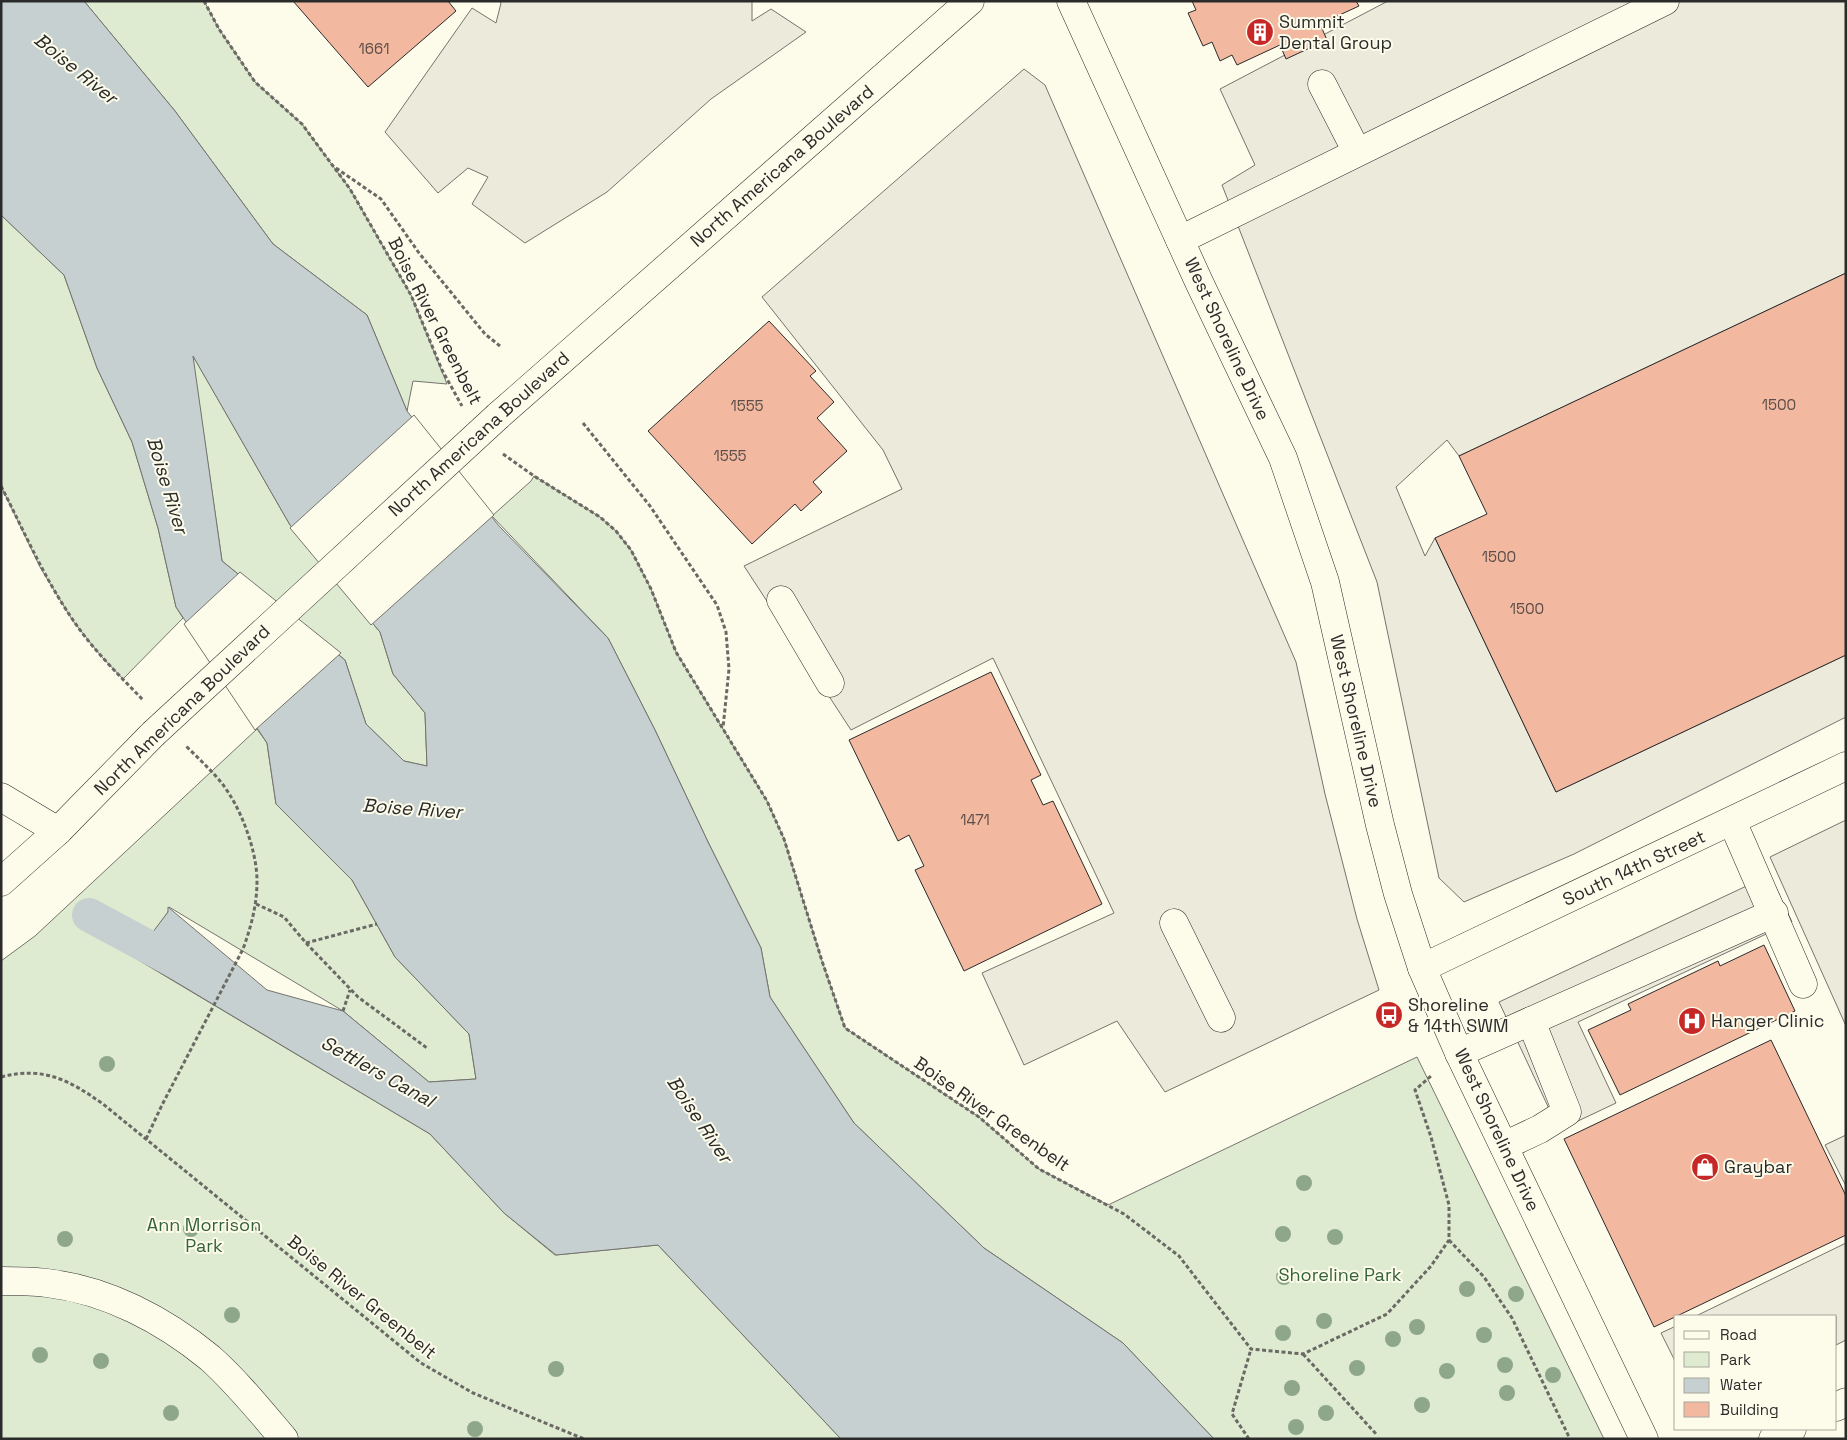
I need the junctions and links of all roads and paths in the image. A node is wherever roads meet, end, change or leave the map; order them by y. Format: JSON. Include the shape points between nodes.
{"nodes":[{"id":1,"x":204,"y":1,"type":"edge"},
{"id":2,"x":970,"y":1,"type":"edge"},
{"id":3,"x":1071,"y":1,"type":"edge"},
{"id":4,"x":1665,"y":1,"type":"edge"},
{"id":5,"x":1322,"y":84,"type":"dead end"},
{"id":6,"x":1357,"y":152,"type":"junction"},
{"id":7,"x":333,"y":166,"type":"junction"},
{"id":8,"x":1180,"y":240,"type":"junction"},
{"id":9,"x":500,"y":346,"type":"dead end"},
{"id":10,"x":464,"y":410,"type":"dead end"},
{"id":11,"x":583,"y":423,"type":"dead end"},
{"id":12,"x":498,"y":450,"type":"dead end"},
{"id":13,"x":781,"y":600,"type":"dead end"},
{"id":14,"x":830,"y":684,"type":"dead end"},
{"id":15,"x":723,"y":728,"type":"junction"},
{"id":16,"x":1846,"y":766,"type":"edge"},
{"id":17,"x":1,"y":797,"type":"edge"},
{"id":18,"x":1732,"y":821,"type":"junction"},
{"id":19,"x":58,"y":831,"type":"junction"},
{"id":20,"x":1,"y":882,"type":"edge"},
{"id":21,"x":256,"y":904,"type":"dead end"},
{"id":22,"x":1774,"y":913,"type":"junction"},
{"id":23,"x":1174,"y":923,"type":"dead end"},
{"id":24,"x":377,"y":924,"type":"dead end"},
{"id":25,"x":306,"y":943,"type":"junction"},
{"id":26,"x":243,"y":949,"type":"dead end"},
{"id":27,"x":1422,"y":968,"type":"junction"},
{"id":28,"x":1803,"y":984,"type":"dead end"},
{"id":29,"x":350,"y":990,"type":"junction"},
{"id":30,"x":343,"y":1011,"type":"dead end"},
{"id":31,"x":1221,"y":1018,"type":"dead end"},
{"id":32,"x":1531,"y":1021,"type":"junction"},
{"id":33,"x":426,"y":1048,"type":"dead end"},
{"id":34,"x":1459,"y":1053,"type":"junction"},
{"id":35,"x":1431,"y":1076,"type":"dead end"},
{"id":36,"x":1,"y":1077,"type":"edge"},
{"id":37,"x":146,"y":1139,"type":"junction"},
{"id":38,"x":1504,"y":1146,"type":"junction"},
{"id":39,"x":1449,"y":1240,"type":"junction"},
{"id":40,"x":1,"y":1281,"type":"edge"},
{"id":41,"x":1251,"y":1349,"type":"junction"},
{"id":42,"x":1303,"y":1354,"type":"junction"},
{"id":43,"x":1790,"y":1430,"type":"edge"},
{"id":44,"x":1377,"y":1435,"type":"dead end"},
{"id":45,"x":284,"y":1439,"type":"edge"},
{"id":46,"x":584,"y":1439,"type":"edge"},
{"id":47,"x":1249,"y":1439,"type":"edge"},
{"id":48,"x":1570,"y":1439,"type":"edge"},
{"id":49,"x":1644,"y":1439,"type":"edge"},
{"id":50,"x":1773,"y":1439,"type":"edge"}],
"edges":[{"from":1,"to":7,"type":"path","name":"Boise River Greenbelt","via":[[255,82],[302,124]]},
{"from":2,"to":19,"type":"street","name":"North Americana Boulevard","bridge":true,"via":[[532,384],[154,734]]},
{"from":3,"to":8,"type":"street","name":"West Shoreline Drive"},
{"from":4,"to":6,"type":"street"},
{"from":5,"to":6,"type":"street"},
{"from":6,"to":8,"type":"street"},
{"from":7,"to":9,"type":"path","name":"Boise River Greenbelt","via":[[381,199],[425,260],[486,334]]},
{"from":7,"to":10,"type":"path","name":"Boise River Greenbelt","via":[[411,295],[442,370]]},
{"from":8,"to":27,"type":"street","name":"West Shoreline Drive","via":[[1283,458],[1325,582],[1380,825]]},
{"from":11,"to":15,"type":"path","via":[[650,506],[717,604],[726,632],[729,669]]},
{"from":12,"to":15,"type":"path","name":"Boise River Greenbelt","via":[[616,531],[631,550],[651,589],[676,652]]},
{"from":13,"to":14,"type":"street"},
{"from":15,"to":41,"type":"path","name":"Boise River Greenbelt","via":[[767,801],[784,839],[845,1028],[979,1117],[1039,1169],[1124,1214],[1179,1256]]},
{"from":16,"to":18,"type":"street","name":"South 14th Street"},
{"from":17,"to":19,"type":"street"},
{"from":18,"to":22,"type":"street"},
{"from":18,"to":27,"type":"street","name":"South 14th Street"},
{"from":19,"to":20,"type":"street","name":"North Americana Boulevard"},
{"from":21,"to":25,"type":"path","via":[[284,917]]},
{"from":22,"to":28,"type":"street"},
{"from":22,"to":32,"type":"street"},
{"from":23,"to":31,"type":"street"},
{"from":24,"to":25,"type":"path"},
{"from":25,"to":29,"type":"path"},
{"from":26,"to":37,"type":"path"},
{"from":27,"to":34,"type":"street","name":"West Shoreline Drive"},
{"from":29,"to":30,"type":"path"},
{"from":29,"to":33,"type":"path"},
{"from":32,"to":34,"type":"street"},
{"from":32,"to":38,"type":"street","via":[[1568,1112]]},
{"from":34,"to":38,"type":"street","name":"West Shoreline Drive"},
{"from":35,"to":39,"type":"path","via":[[1415,1090],[1449,1205]]},
{"from":36,"to":37,"type":"path","name":"Boise River Greenbelt","via":[[19,1072],[61,1078],[103,1104]]},
{"from":37,"to":46,"type":"path","name":"Boise River Greenbelt","via":[[421,1363],[473,1393]]},
{"from":38,"to":49,"type":"street","name":"West Shoreline Drive"},
{"from":39,"to":42,"type":"path","via":[[1431,1266],[1387,1314]]},
{"from":39,"to":48,"type":"path","via":[[1484,1277],[1512,1318]]},
{"from":40,"to":45,"type":"street","via":[[47,1283],[92,1292],[136,1309],[175,1332],[210,1359]]},
{"from":41,"to":42,"type":"path"},
{"from":41,"to":47,"type":"path","via":[[1232,1414]]},
{"from":42,"to":44,"type":"path"},
{"from":43,"to":50,"type":"street"}]}
